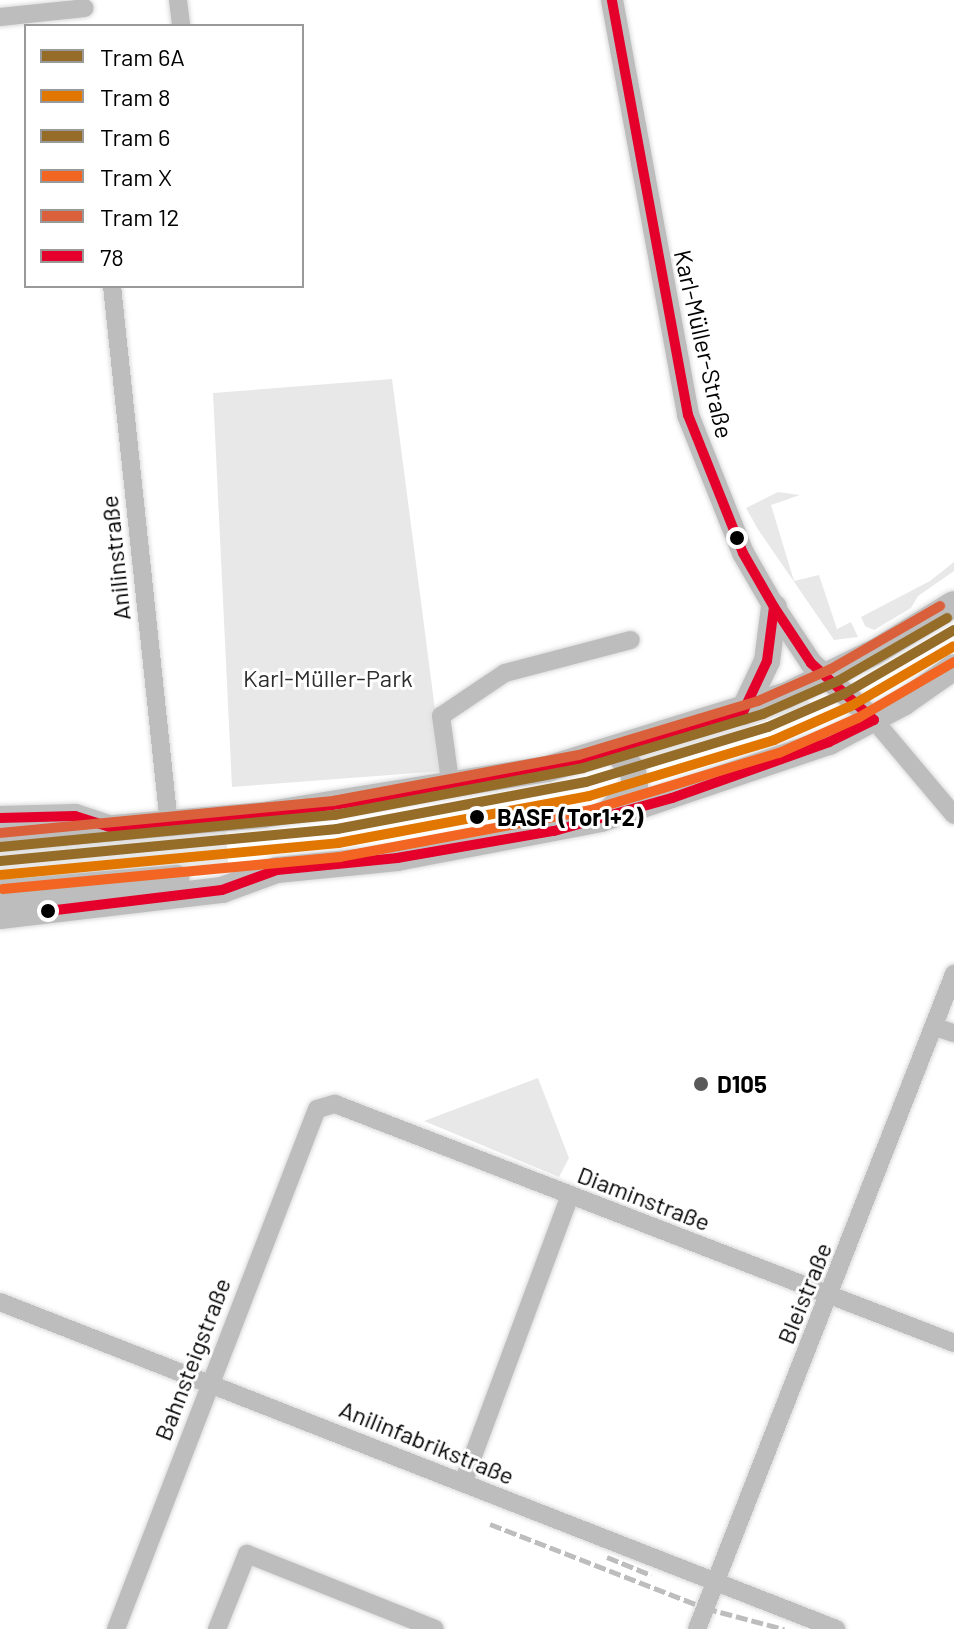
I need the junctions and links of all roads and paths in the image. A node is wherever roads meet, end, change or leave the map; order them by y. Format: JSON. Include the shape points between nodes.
{"nodes":[{"id":1,"x":178,"y":0,"type":"edge"},
{"id":2,"x":612,"y":0,"type":"edge"},
{"id":3,"x":6,"y":11,"type":"edge"},
{"id":4,"x":85,"y":11,"type":"edge"},
{"id":5,"x":181,"y":24,"type":"edge"},
{"id":6,"x":112,"y":288,"type":"edge"},
{"id":7,"x":954,"y":604,"type":"edge"},
{"id":8,"x":774,"y":607,"type":"junction"},
{"id":9,"x":631,"y":640,"type":"dead end"},
{"id":10,"x":954,"y":667,"type":"edge"},
{"id":11,"x":824,"y":677,"type":"junction"},
{"id":12,"x":743,"y":712,"type":"junction"},
{"id":13,"x":874,"y":720,"type":"junction"},
{"id":14,"x":616,"y":751,"type":"junction"},
{"id":15,"x":451,"y":788,"type":"junction"},
{"id":16,"x":954,"y":815,"type":"edge"},
{"id":17,"x":0,"y":818,"type":"edge"},
{"id":18,"x":601,"y":819,"type":"junction"},
{"id":19,"x":169,"y":824,"type":"junction"},
{"id":20,"x":116,"y":829,"type":"junction"},
{"id":21,"x":0,"y":838,"type":"edge"},
{"id":22,"x":277,"y":870,"type":"junction"},
{"id":23,"x":0,"y":893,"type":"edge"},
{"id":24,"x":0,"y":916,"type":"edge"},
{"id":25,"x":954,"y":974,"type":"edge"},
{"id":26,"x":935,"y":1027,"type":"junction"},
{"id":27,"x":954,"y":1033,"type":"edge"},
{"id":28,"x":317,"y":1109,"type":"joint"},
{"id":29,"x":570,"y":1196,"type":"junction"},
{"id":30,"x":830,"y":1294,"type":"junction"},
{"id":31,"x":0,"y":1302,"type":"edge"},
{"id":32,"x":954,"y":1343,"type":"edge"},
{"id":33,"x":209,"y":1380,"type":"junction"},
{"id":34,"x":463,"y":1483,"type":"junction"},
{"id":35,"x":715,"y":1582,"type":"junction"},
{"id":36,"x":116,"y":1629,"type":"edge"},
{"id":37,"x":217,"y":1629,"type":"edge"},
{"id":38,"x":435,"y":1629,"type":"edge"},
{"id":39,"x":697,"y":1629,"type":"edge"},
{"id":40,"x":836,"y":1629,"type":"edge"}],
"edges":[{"from":1,"to":5,"type":"street"},
{"from":2,"to":8,"type":"street","name":"Karl-Müller-Straße","via":[[688,415],[737,540]]},
{"from":3,"to":4,"type":"street"},
{"from":6,"to":19,"type":"street","name":"Anilinstraße"},
{"from":7,"to":11,"type":"main road"},
{"from":8,"to":11,"type":"street","name":"Karl-Müller-Straße"},
{"from":8,"to":12,"type":"main road","via":[[767,661]]},
{"from":9,"to":15,"type":"street","via":[[505,673],[441,716]]},
{"from":10,"to":13,"type":"main road"},
{"from":11,"to":12,"type":"main road"},
{"from":11,"to":13,"type":"street","name":"Karl-Müller-Straße"},
{"from":12,"to":14,"type":"main road"},
{"from":13,"to":16,"type":"street","name":"Karl-Müller-Straße"},
{"from":13,"to":18,"type":"main road","via":[[829,742]]},
{"from":14,"to":15,"type":"main road"},
{"from":14,"to":18,"type":"main road","via":[[633,770],[635,787]]},
{"from":15,"to":19,"type":"main road"},
{"from":17,"to":20,"type":"main road","via":[[75,816]]},
{"from":18,"to":22,"type":"main road","via":[[397,858]]},
{"from":19,"to":20,"type":"main road"},
{"from":20,"to":21,"type":"main road"},
{"from":22,"to":23,"type":"main road"},
{"from":22,"to":24,"type":"main road","via":[[222,890]]},
{"from":25,"to":26,"type":"street","name":"Bleistraße"},
{"from":26,"to":27,"type":"street"},
{"from":26,"to":30,"type":"street","name":"Bleistraße"},
{"from":28,"to":29,"type":"street","name":"Diaminstraße","via":[[335,1104]]},
{"from":28,"to":33,"type":"street","name":"Bahnsteigstraße"},
{"from":29,"to":30,"type":"street","name":"Diaminstraße"},
{"from":29,"to":34,"type":"street"},
{"from":30,"to":32,"type":"street","name":"Diaminstraße"},
{"from":30,"to":35,"type":"street","name":"Bleistraße"},
{"from":31,"to":33,"type":"street","name":"Anilinfabrikstraße"},
{"from":33,"to":34,"type":"street","name":"Anilinfabrikstraße"},
{"from":33,"to":36,"type":"street","name":"Bahnsteigstraße"},
{"from":34,"to":35,"type":"street","name":"Anilinfabrikstraße"},
{"from":35,"to":39,"type":"street","name":"Bleistraße"},
{"from":35,"to":40,"type":"street","name":"Anilinfabrikstraße"},
{"from":37,"to":38,"type":"street","via":[[247,1554]]}]}
